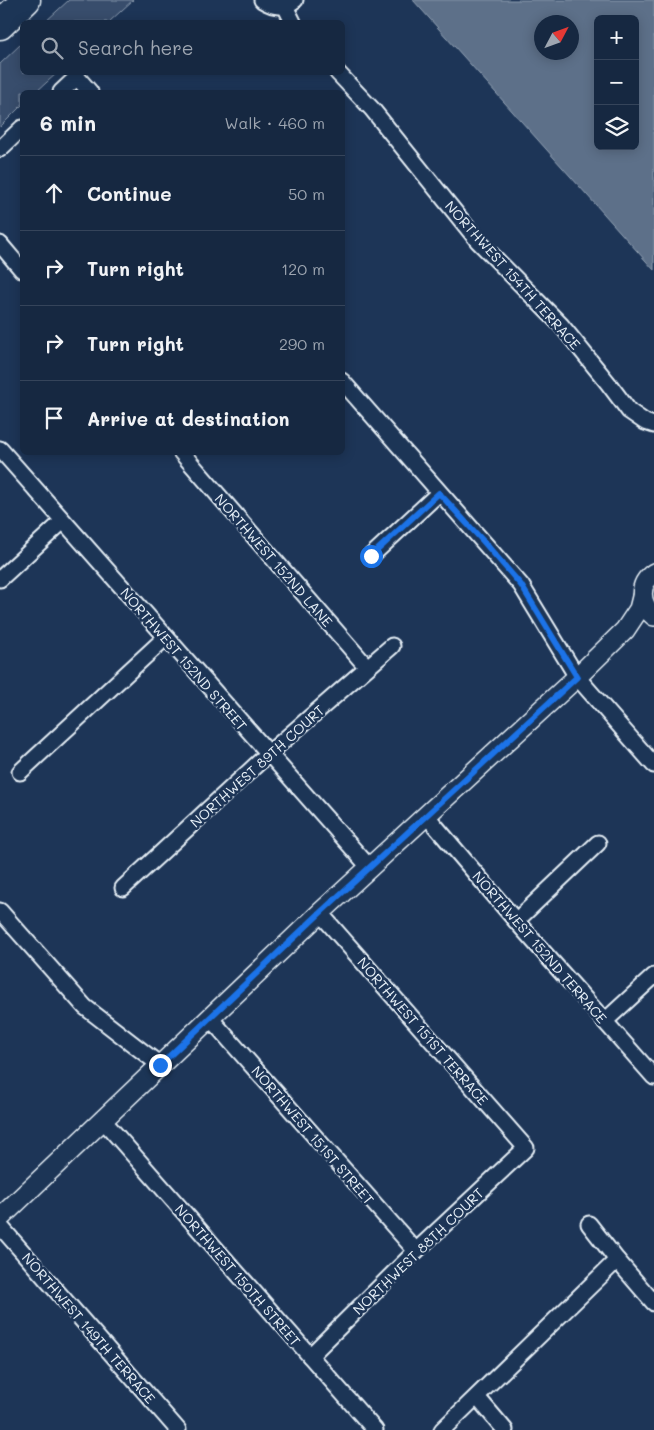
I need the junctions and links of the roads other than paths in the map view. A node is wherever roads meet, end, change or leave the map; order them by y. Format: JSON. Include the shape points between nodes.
{"nodes":[{"id":1,"x":26,"y":0,"type":"edge"},
{"id":2,"x":262,"y":0,"type":"edge"},
{"id":3,"x":290,"y":3,"type":"edge"},
{"id":4,"x":293,"y":20,"type":"edge"},
{"id":5,"x":0,"y":25,"type":"edge"},
{"id":6,"x":340,"y":75,"type":"edge"},
{"id":7,"x":63,"y":90,"type":"edge"},
{"id":8,"x":88,"y":90,"type":"edge"},
{"id":9,"x":20,"y":130,"type":"edge"},
{"id":10,"x":0,"y":148,"type":"edge"},
{"id":11,"x":0,"y":244,"type":"edge"},
{"id":12,"x":20,"y":268,"type":"edge"},
{"id":13,"x":345,"y":388,"type":"edge"},
{"id":14,"x":654,"y":425,"type":"edge"},
{"id":15,"x":0,"y":449,"type":"edge"},
{"id":16,"x":184,"y":455,"type":"edge"},
{"id":17,"x":439,"y":493,"type":"junction"},
{"id":18,"x":63,"y":521,"type":"junction"},
{"id":19,"x":371,"y":556,"type":"dead end"},
{"id":20,"x":654,"y":572,"type":"edge"},
{"id":21,"x":0,"y":579,"type":"edge"},
{"id":22,"x":642,"y":597,"type":"junction"},
{"id":23,"x":654,"y":616,"type":"edge"},
{"id":24,"x":625,"y":630,"type":"junction"},
{"id":25,"x":165,"y":638,"type":"junction"},
{"id":26,"x":392,"y":646,"type":"dead end"},
{"id":27,"x":367,"y":667,"type":"junction"},
{"id":28,"x":577,"y":677,"type":"junction"},
{"id":29,"x":268,"y":754,"type":"junction"},
{"id":30,"x":654,"y":765,"type":"edge"},
{"id":31,"x":20,"y":772,"type":"dead end"},
{"id":32,"x":426,"y":816,"type":"junction"},
{"id":33,"x":598,"y":843,"type":"dead end"},
{"id":34,"x":370,"y":868,"type":"junction"},
{"id":35,"x":124,"y":888,"type":"dead end"},
{"id":36,"x":0,"y":911,"type":"edge"},
{"id":37,"x":320,"y":913,"type":"junction"},
{"id":38,"x":516,"y":921,"type":"junction"},
{"id":39,"x":654,"y":976,"type":"edge"},
{"id":40,"x":210,"y":1018,"type":"junction"},
{"id":41,"x":605,"y":1021,"type":"junction"},
{"id":42,"x":160,"y":1065,"type":"junction"},
{"id":43,"x":654,"y":1077,"type":"edge"},
{"id":44,"x":102,"y":1119,"type":"junction"},
{"id":45,"x":526,"y":1148,"type":"joint"},
{"id":46,"x":0,"y":1218,"type":"edge"},
{"id":47,"x":589,"y":1224,"type":"dead end"},
{"id":48,"x":0,"y":1226,"type":"edge"},
{"id":49,"x":416,"y":1252,"type":"junction"},
{"id":50,"x":617,"y":1260,"type":"junction"},
{"id":51,"x":654,"y":1303,"type":"edge"},
{"id":52,"x":310,"y":1356,"type":"junction"},
{"id":53,"x":477,"y":1398,"type":"junction"},
{"id":54,"x":178,"y":1430,"type":"edge"},
{"id":55,"x":375,"y":1430,"type":"edge"},
{"id":56,"x":442,"y":1430,"type":"edge"},
{"id":57,"x":505,"y":1430,"type":"edge"}],
"edges":[{"from":1,"to":5,"type":"highway"},
{"from":2,"to":3,"type":"street","via":[[277,6]]},
{"from":3,"to":4,"type":"street"},
{"from":6,"to":14,"type":"street","name":"NORTHWEST 154TH TERRACE","via":[[372,109],[478,241],[561,325],[629,411]]},
{"from":7,"to":8,"type":"street","via":[[77,77]]},
{"from":9,"to":10,"type":"street"},
{"from":11,"to":12,"type":"street"},
{"from":13,"to":17,"type":"street"},
{"from":15,"to":18,"type":"street","name":"NORTHWEST 152ND STREET"},
{"from":16,"to":27,"type":"street","name":"NORTHWEST 152ND LANE"},
{"from":17,"to":19,"type":"street"},
{"from":17,"to":28,"type":"street","via":[[521,585]]},
{"from":18,"to":21,"type":"street"},
{"from":18,"to":25,"type":"street","name":"NORTHWEST 152ND STREET"},
{"from":20,"to":22,"type":"street","via":[[645,582]]},
{"from":22,"to":23,"type":"street","via":[[644,605]]},
{"from":22,"to":24,"type":"street","via":[[639,609]]},
{"from":23,"to":24,"type":"street"},
{"from":24,"to":28,"type":"street"},
{"from":25,"to":29,"type":"street","name":"NORTHWEST 152ND STREET"},
{"from":25,"to":31,"type":"street"},
{"from":26,"to":27,"type":"street","name":"NORTHWEST 89TH COURT"},
{"from":27,"to":29,"type":"street","name":"NORTHWEST 89TH COURT"},
{"from":28,"to":30,"type":"street"},
{"from":28,"to":32,"type":"street"},
{"from":29,"to":34,"type":"street","name":"NORTHWEST 152ND STREET"},
{"from":29,"to":35,"type":"street","name":"NORTHWEST 89TH COURT"},
{"from":32,"to":34,"type":"street"},
{"from":32,"to":38,"type":"street","name":"NORTHWEST 152ND TERRACE"},
{"from":33,"to":38,"type":"street"},
{"from":34,"to":37,"type":"street"},
{"from":36,"to":42,"type":"street","via":[[85,1007]]},
{"from":37,"to":40,"type":"street"},
{"from":37,"to":45,"type":"street","name":"NORTHWEST 151ST TERRACE"},
{"from":38,"to":41,"type":"street","name":"NORTHWEST 152ND TERRACE"},
{"from":39,"to":41,"type":"street"},
{"from":40,"to":42,"type":"street"},
{"from":40,"to":49,"type":"street","name":"NORTHWEST 151ST STREET"},
{"from":41,"to":43,"type":"street","name":"NORTHWEST 152ND TERRACE"},
{"from":42,"to":44,"type":"street"},
{"from":44,"to":46,"type":"street"},
{"from":44,"to":52,"type":"street","name":"NORTHWEST 150TH STREET"},
{"from":45,"to":49,"type":"street","name":"NORTHWEST 88TH COURT"},
{"from":47,"to":50,"type":"street"},
{"from":48,"to":54,"type":"street","name":"NORTHWEST 149TH TERRACE"},
{"from":49,"to":52,"type":"street","name":"NORTHWEST 88TH COURT"},
{"from":50,"to":51,"type":"street"},
{"from":50,"to":53,"type":"street"},
{"from":52,"to":55,"type":"street","name":"NORTHWEST 150TH STREET"},
{"from":53,"to":56,"type":"street"},
{"from":53,"to":57,"type":"street"}]}
